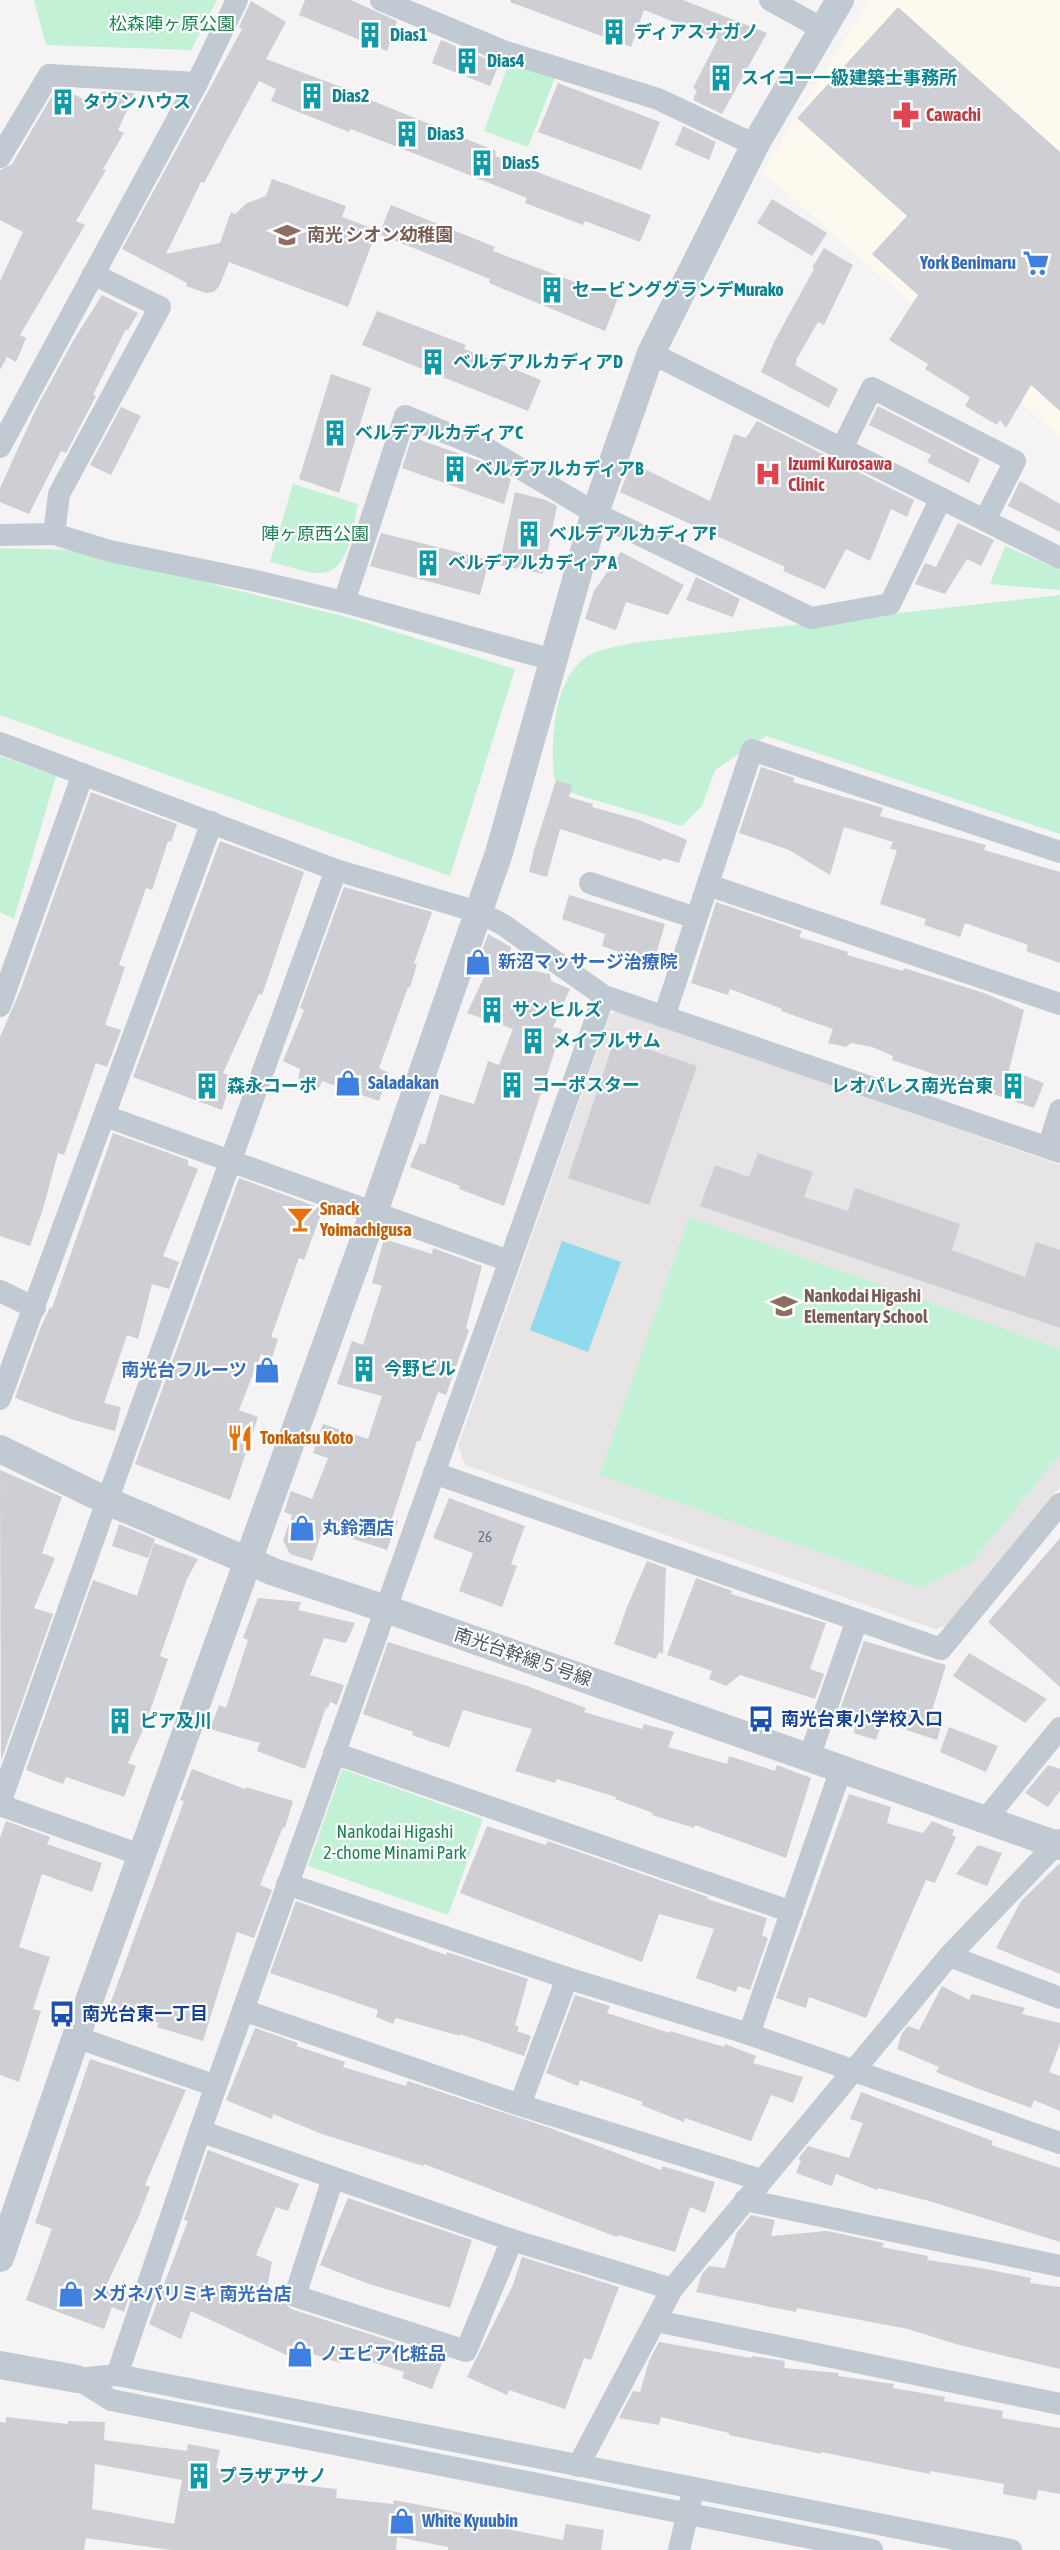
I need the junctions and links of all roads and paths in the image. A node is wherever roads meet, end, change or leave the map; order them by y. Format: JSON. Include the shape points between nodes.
{"nodes":[{"id":1,"x":237,"y":0,"type":"edge"},
{"id":2,"x":381,"y":0,"type":"edge"},
{"id":3,"x":770,"y":0,"type":"edge"},
{"id":4,"x":840,"y":0,"type":"edge"},
{"id":5,"x":823,"y":29,"type":"junction"},
{"id":6,"x":197,"y":83,"type":"junction"},
{"id":7,"x":754,"y":145,"type":"junction"},
{"id":8,"x":0,"y":157,"type":"edge"},
{"id":9,"x":93,"y":274,"type":"junction"},
{"id":10,"x":651,"y":353,"type":"junction"},
{"id":11,"x":0,"y":447,"type":"edge"},
{"id":12,"x":842,"y":448,"type":"junction"},
{"id":13,"x":941,"y":498,"type":"junction"},
{"id":14,"x":595,"y":513,"type":"junction"},
{"id":15,"x":985,"y":520,"type":"junction"},
{"id":16,"x":54,"y":534,"type":"junction"},
{"id":17,"x":0,"y":535,"type":"edge"},
{"id":18,"x":1060,"y":558,"type":"edge"},
{"id":19,"x":344,"y":602,"type":"junction"},
{"id":20,"x":554,"y":660,"type":"junction"},
{"id":21,"x":0,"y":742,"type":"edge"},
{"id":22,"x":83,"y":774,"type":"junction"},
{"id":23,"x":212,"y":822,"type":"junction"},
{"id":24,"x":1060,"y":852,"type":"edge"},
{"id":25,"x":336,"y":870,"type":"junction"},
{"id":26,"x":590,"y":883,"type":"dead end"},
{"id":27,"x":708,"y":885,"type":"junction"},
{"id":28,"x":478,"y":912,"type":"junction"},
{"id":29,"x":696,"y":918,"type":"junction"},
{"id":30,"x":604,"y":996,"type":"junction"},
{"id":31,"x":1060,"y":1004,"type":"edge"},
{"id":32,"x":0,"y":1006,"type":"edge"},
{"id":33,"x":664,"y":1017,"type":"junction"},
{"id":34,"x":1060,"y":1110,"type":"edge"},
{"id":35,"x":105,"y":1116,"type":"junction"},
{"id":36,"x":1054,"y":1150,"type":"edge"},
{"id":37,"x":231,"y":1161,"type":"junction"},
{"id":38,"x":374,"y":1212,"type":"junction"},
{"id":39,"x":510,"y":1261,"type":"junction"},
{"id":40,"x":0,"y":1291,"type":"edge"},
{"id":41,"x":35,"y":1308,"type":"junction"},
{"id":42,"x":0,"y":1399,"type":"edge"},
{"id":43,"x":0,"y":1449,"type":"edge"},
{"id":44,"x":434,"y":1473,"type":"junction"},
{"id":45,"x":107,"y":1501,"type":"junction"},
{"id":46,"x":1060,"y":1504,"type":"edge"},
{"id":47,"x":248,"y":1561,"type":"junction"},
{"id":48,"x":386,"y":1609,"type":"junction"},
{"id":49,"x":857,"y":1620,"type":"junction"},
{"id":50,"x":1060,"y":1728,"type":"edge"},
{"id":51,"x":334,"y":1753,"type":"junction"},
{"id":52,"x":809,"y":1758,"type":"junction"},
{"id":53,"x":841,"y":1769,"type":"junction"},
{"id":54,"x":0,"y":1804,"type":"edge"},
{"id":55,"x":985,"y":1820,"type":"junction"},
{"id":56,"x":1058,"y":1844,"type":"edge"},
{"id":57,"x":141,"y":1855,"type":"junction"},
{"id":58,"x":287,"y":1884,"type":"junction"},
{"id":59,"x":792,"y":1912,"type":"junction"},
{"id":60,"x":950,"y":1956,"type":"junction"},
{"id":61,"x":567,"y":1978,"type":"junction"},
{"id":62,"x":1060,"y":1998,"type":"edge"},
{"id":63,"x":243,"y":2010,"type":"junction"},
{"id":64,"x":749,"y":2034,"type":"junction"},
{"id":65,"x":76,"y":2037,"type":"junction"},
{"id":66,"x":852,"y":2070,"type":"junction"},
{"id":67,"x":216,"y":2086,"type":"junction"},
{"id":68,"x":520,"y":2105,"type":"junction"},
{"id":69,"x":200,"y":2131,"type":"junction"},
{"id":70,"x":1060,"y":2143,"type":"edge"},
{"id":71,"x":333,"y":2178,"type":"junction"},
{"id":72,"x":761,"y":2180,"type":"junction"},
{"id":73,"x":745,"y":2200,"type":"junction"},
{"id":74,"x":9,"y":2203,"type":"edge"},
{"id":75,"x":512,"y":2240,"type":"junction"},
{"id":76,"x":0,"y":2258,"type":"edge"},
{"id":77,"x":1060,"y":2266,"type":"edge"},
{"id":78,"x":672,"y":2289,"type":"junction"},
{"id":79,"x":656,"y":2321,"type":"junction"},
{"id":80,"x":0,"y":2366,"type":"edge"},
{"id":81,"x":117,"y":2375,"type":"junction"},
{"id":82,"x":77,"y":2379,"type":"junction"},
{"id":83,"x":1060,"y":2404,"type":"edge"},
{"id":84,"x":578,"y":2466,"type":"junction"},
{"id":85,"x":694,"y":2489,"type":"junction"},
{"id":86,"x":688,"y":2514,"type":"junction"},
{"id":87,"x":679,"y":2550,"type":"edge"},
{"id":88,"x":872,"y":2550,"type":"edge"},
{"id":89,"x":1011,"y":2550,"type":"edge"}],
"edges":[{"from":1,"to":6,"type":"street"},
{"from":2,"to":7,"type":"street","via":[[504,51],[658,99]]},
{"from":3,"to":5,"type":"street"},
{"from":4,"to":5,"type":"street"},
{"from":5,"to":7,"type":"street"},
{"from":6,"to":8,"type":"street","via":[[49,75]]},
{"from":6,"to":9,"type":"street"},
{"from":7,"to":10,"type":"street"},
{"from":9,"to":11,"type":"street"},
{"from":9,"to":16,"type":"street","via":[[160,307],[58,494]]},
{"from":10,"to":12,"type":"street"},
{"from":10,"to":14,"type":"street"},
{"from":12,"to":13,"type":"street"},
{"from":12,"to":15,"type":"street","via":[[872,388],[1015,461]]},
{"from":13,"to":14,"type":"street","via":[[890,604],[811,618]]},
{"from":13,"to":15,"type":"street"},
{"from":14,"to":19,"type":"street","via":[[489,450],[405,416]]},
{"from":14,"to":20,"type":"street"},
{"from":15,"to":18,"type":"street"},
{"from":16,"to":17,"type":"street"},
{"from":16,"to":19,"type":"street","via":[[110,551]]},
{"from":19,"to":20,"type":"street"},
{"from":20,"to":28,"type":"street","via":[[499,853]]},
{"from":21,"to":22,"type":"street"},
{"from":22,"to":23,"type":"street"},
{"from":22,"to":32,"type":"street"},
{"from":23,"to":25,"type":"street"},
{"from":23,"to":35,"type":"street"},
{"from":24,"to":27,"type":"street","via":[[752,750]]},
{"from":25,"to":28,"type":"street"},
{"from":25,"to":37,"type":"street"},
{"from":26,"to":29,"type":"street"},
{"from":27,"to":29,"type":"street"},
{"from":27,"to":31,"type":"street"},
{"from":28,"to":30,"type":"street","via":[[502,924]]},
{"from":28,"to":38,"type":"street"},
{"from":29,"to":33,"type":"street"},
{"from":30,"to":33,"type":"street"},
{"from":30,"to":39,"type":"street"},
{"from":33,"to":36,"type":"street"},
{"from":34,"to":36,"type":"street"},
{"from":35,"to":37,"type":"street"},
{"from":35,"to":41,"type":"street"},
{"from":37,"to":38,"type":"street"},
{"from":37,"to":45,"type":"street"},
{"from":38,"to":39,"type":"street"},
{"from":38,"to":47,"type":"street"},
{"from":39,"to":44,"type":"street"},
{"from":40,"to":41,"type":"street"},
{"from":41,"to":42,"type":"street"},
{"from":43,"to":45,"type":"street","name":"南光台幹線５号線"},
{"from":44,"to":48,"type":"street"},
{"from":44,"to":49,"type":"street"},
{"from":45,"to":47,"type":"street","name":"南光台幹線５号線"},
{"from":45,"to":54,"type":"street"},
{"from":46,"to":49,"type":"street","via":[[940,1649]]},
{"from":47,"to":48,"type":"street","name":"南光台幹線５号線"},
{"from":47,"to":57,"type":"street"},
{"from":48,"to":51,"type":"street"},
{"from":48,"to":52,"type":"street","name":"南光台幹線５号線"},
{"from":49,"to":52,"type":"street"},
{"from":50,"to":55,"type":"street"},
{"from":51,"to":58,"type":"street"},
{"from":51,"to":59,"type":"street"},
{"from":52,"to":53,"type":"street","name":"南光台幹線５号線"},
{"from":53,"to":55,"type":"street","name":"南光台幹線５号線"},
{"from":53,"to":59,"type":"street"},
{"from":54,"to":57,"type":"street"},
{"from":55,"to":56,"type":"street","name":"南光台幹線５号線"},
{"from":56,"to":60,"type":"street"},
{"from":57,"to":65,"type":"street"},
{"from":58,"to":61,"type":"street"},
{"from":58,"to":63,"type":"street"},
{"from":59,"to":64,"type":"street"},
{"from":60,"to":62,"type":"street"},
{"from":60,"to":66,"type":"street"},
{"from":61,"to":64,"type":"street"},
{"from":61,"to":68,"type":"street"},
{"from":63,"to":67,"type":"street"},
{"from":63,"to":68,"type":"street"},
{"from":64,"to":66,"type":"street"},
{"from":65,"to":67,"type":"street"},
{"from":65,"to":74,"type":"street"},
{"from":66,"to":70,"type":"street"},
{"from":66,"to":72,"type":"street"},
{"from":67,"to":69,"type":"street"},
{"from":68,"to":72,"type":"street"},
{"from":69,"to":71,"type":"street"},
{"from":69,"to":81,"type":"street"},
{"from":71,"to":75,"type":"street"},
{"from":71,"to":75,"type":"street","via":[[295,2296],[466,2351]]},
{"from":72,"to":73,"type":"street"},
{"from":73,"to":77,"type":"street"},
{"from":73,"to":78,"type":"street"},
{"from":74,"to":76,"type":"street"},
{"from":75,"to":78,"type":"street"},
{"from":78,"to":79,"type":"street"},
{"from":79,"to":83,"type":"street"},
{"from":79,"to":84,"type":"street"},
{"from":80,"to":82,"type":"street"},
{"from":81,"to":82,"type":"street"},
{"from":81,"to":84,"type":"street"},
{"from":82,"to":86,"type":"street","via":[[111,2400]]},
{"from":84,"to":85,"type":"street"},
{"from":85,"to":86,"type":"street"},
{"from":85,"to":89,"type":"street"},
{"from":86,"to":87,"type":"street"},
{"from":86,"to":88,"type":"street"}]}
